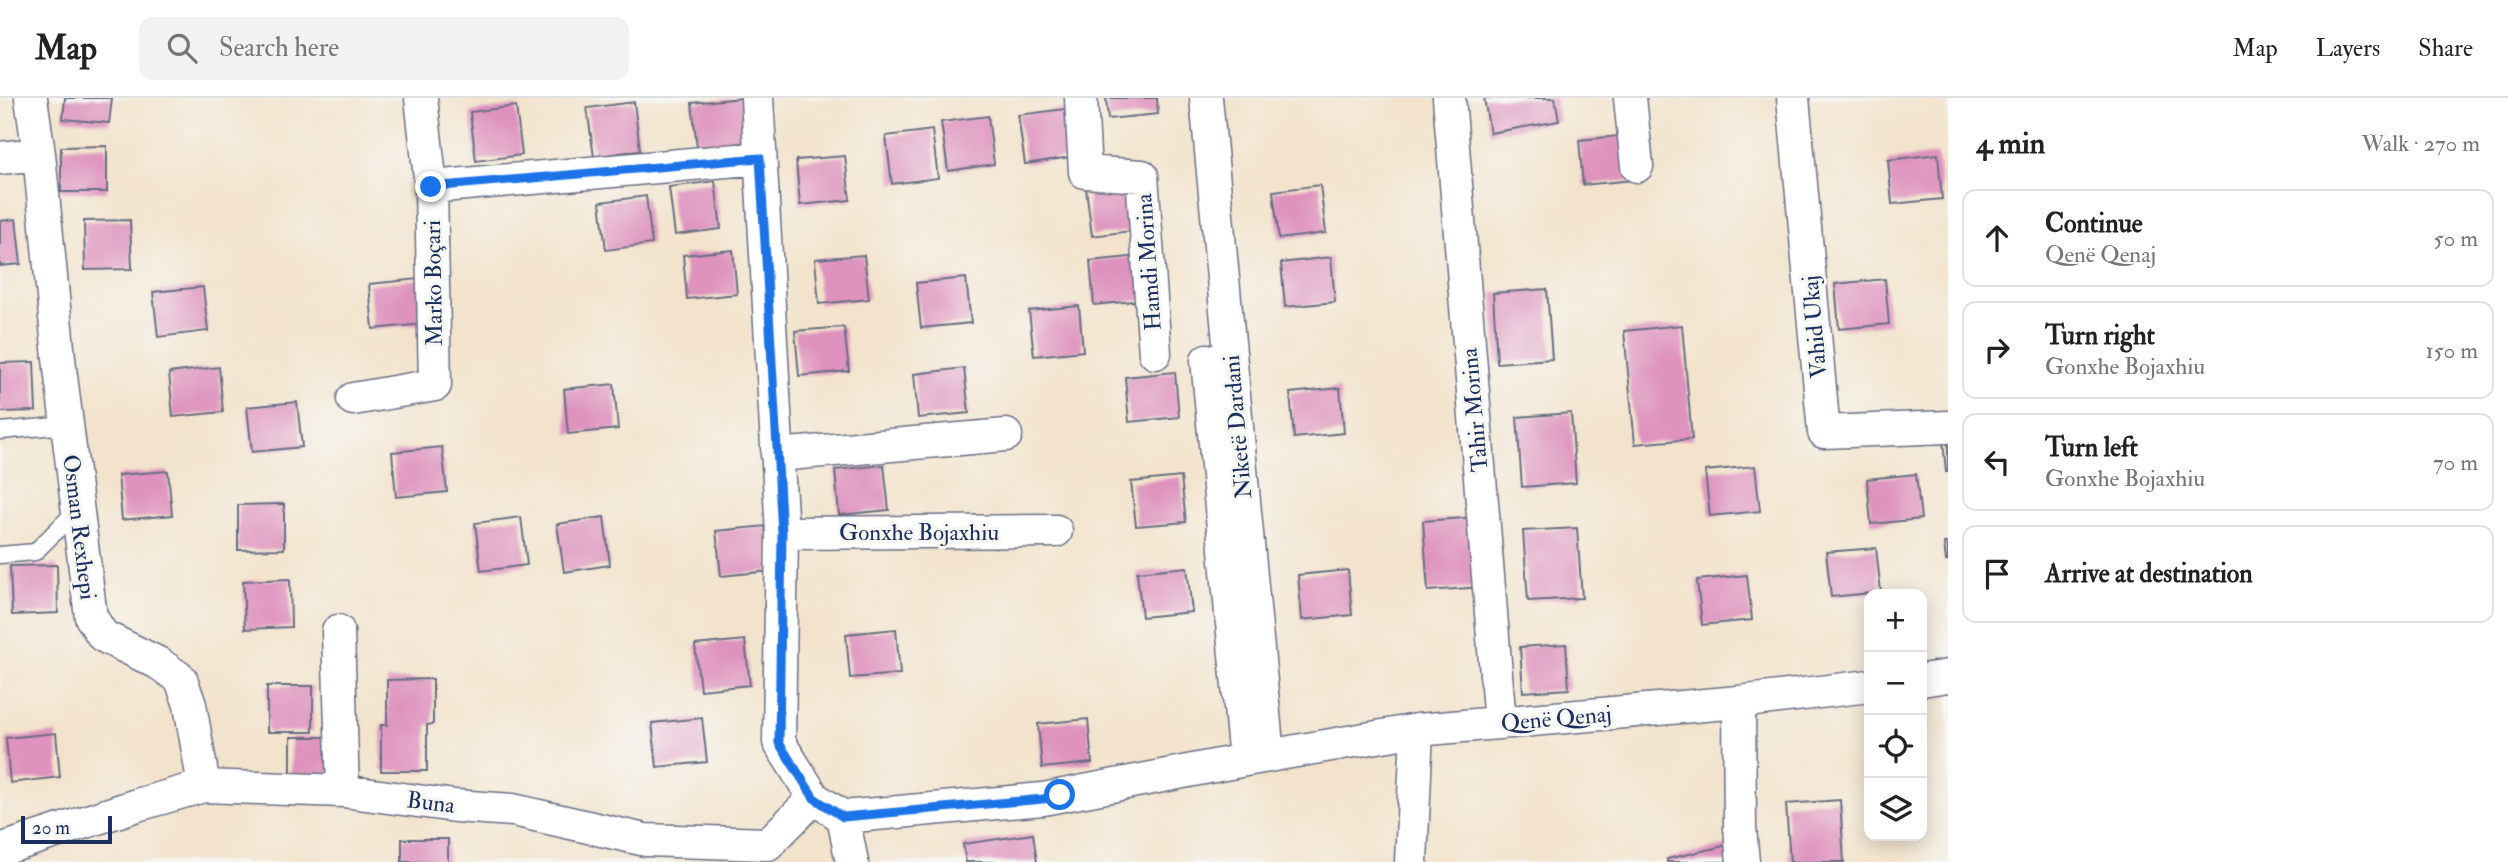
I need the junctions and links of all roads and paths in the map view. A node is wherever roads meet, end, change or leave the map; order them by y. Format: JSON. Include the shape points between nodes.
{"nodes":[{"id":1,"x":31,"y":98,"type":"edge"},
{"id":2,"x":421,"y":98,"type":"edge"},
{"id":3,"x":757,"y":98,"type":"edge"},
{"id":4,"x":1081,"y":98,"type":"edge"},
{"id":5,"x":1206,"y":98,"type":"edge"},
{"id":6,"x":1449,"y":98,"type":"edge"},
{"id":7,"x":1630,"y":98,"type":"edge"},
{"id":8,"x":1793,"y":98,"type":"edge"},
{"id":9,"x":39,"y":154,"type":"junction"},
{"id":10,"x":0,"y":158,"type":"edge"},
{"id":11,"x":760,"y":158,"type":"junction"},
{"id":12,"x":1637,"y":166,"type":"dead end"},
{"id":13,"x":431,"y":187,"type":"junction"},
{"id":14,"x":1155,"y":352,"type":"dead end"},
{"id":15,"x":1207,"y":359,"type":"dead end"},
{"id":16,"x":353,"y":399,"type":"dead end"},
{"id":17,"x":67,"y":425,"type":"junction"},
{"id":18,"x":1948,"y":427,"type":"edge"},
{"id":19,"x":0,"y":431,"type":"edge"},
{"id":20,"x":1006,"y":435,"type":"dead end"},
{"id":21,"x":777,"y":455,"type":"junction"},
{"id":22,"x":78,"y":510,"type":"junction"},
{"id":23,"x":1056,"y":531,"type":"dead end"},
{"id":24,"x":782,"y":533,"type":"junction"},
{"id":25,"x":0,"y":555,"type":"edge"},
{"id":26,"x":338,"y":631,"type":"dead end"},
{"id":27,"x":1948,"y":676,"type":"edge"},
{"id":28,"x":1927,"y":679,"type":"edge"},
{"id":29,"x":1864,"y":687,"type":"edge"},
{"id":30,"x":1739,"y":702,"type":"junction"},
{"id":31,"x":1500,"y":723,"type":"junction"},
{"id":32,"x":1417,"y":730,"type":"junction"},
{"id":33,"x":1257,"y":758,"type":"junction"},
{"id":34,"x":204,"y":786,"type":"junction"},
{"id":35,"x":344,"y":792,"type":"junction"},
{"id":36,"x":814,"y":798,"type":"junction"},
{"id":37,"x":843,"y":817,"type":"junction"},
{"id":38,"x":0,"y":850,"type":"edge"},
{"id":39,"x":636,"y":851,"type":"edge"},
{"id":40,"x":852,"y":862,"type":"edge"},
{"id":41,"x":1411,"y":862,"type":"edge"},
{"id":42,"x":1743,"y":862,"type":"edge"}],
"edges":[{"from":1,"to":9,"type":"street","name":"Osman Rexhepi"},
{"from":2,"to":13,"type":"street","name":"Marko Boçari"},
{"from":3,"to":11,"type":"street"},
{"from":4,"to":14,"type":"street","name":"Hamdi Morina","via":[[1085,172],[1142,176]]},
{"from":5,"to":33,"type":"street","name":"Niketë Dardani"},
{"from":6,"to":31,"type":"street","name":"Tahir Morina"},
{"from":7,"to":12,"type":"street"},
{"from":8,"to":18,"type":"street","name":"Vahid Ukaj","via":[[1824,432]]},
{"from":9,"to":10,"type":"street"},
{"from":9,"to":17,"type":"street","name":"Osman Rexhepi"},
{"from":11,"to":13,"type":"street"},
{"from":11,"to":21,"type":"street"},
{"from":13,"to":16,"type":"street","name":"Marko Boçari","via":[[435,385]]},
{"from":15,"to":33,"type":"street"},
{"from":17,"to":19,"type":"lane","name":"Osman Rexhepi"},
{"from":17,"to":22,"type":"street","name":"Osman Rexhepi"},
{"from":20,"to":21,"type":"street"},
{"from":21,"to":24,"type":"street"},
{"from":22,"to":25,"type":"lane","via":[[35,552]]},
{"from":22,"to":34,"type":"street","name":"Osman Rexhepi","via":[[91,617],[103,636],[181,679]]},
{"from":23,"to":24,"type":"street","name":"Gonxhe Bojaxhiu"},
{"from":24,"to":36,"type":"street","via":[[779,743]]},
{"from":26,"to":35,"type":"street"},
{"from":27,"to":28,"type":"street"},
{"from":29,"to":30,"type":"street","name":"Qenë Qenaj"},
{"from":30,"to":31,"type":"street","name":"Qenë Qenaj"},
{"from":30,"to":42,"type":"street"},
{"from":31,"to":32,"type":"street","name":"Qenë Qenaj"},
{"from":32,"to":33,"type":"street","name":"Qenë Qenaj"},
{"from":32,"to":41,"type":"street"},
{"from":33,"to":37,"type":"street","name":"Qenë Qenaj","via":[[1043,799]]},
{"from":34,"to":35,"type":"street","name":"Buna"},
{"from":34,"to":38,"type":"street","name":"Buna"},
{"from":35,"to":39,"type":"street","name":"Buna","via":[[513,810]]},
{"from":36,"to":37,"type":"street"},
{"from":36,"to":39,"type":"street","name":"Buna","via":[[768,844]]},
{"from":37,"to":40,"type":"street"}]}
